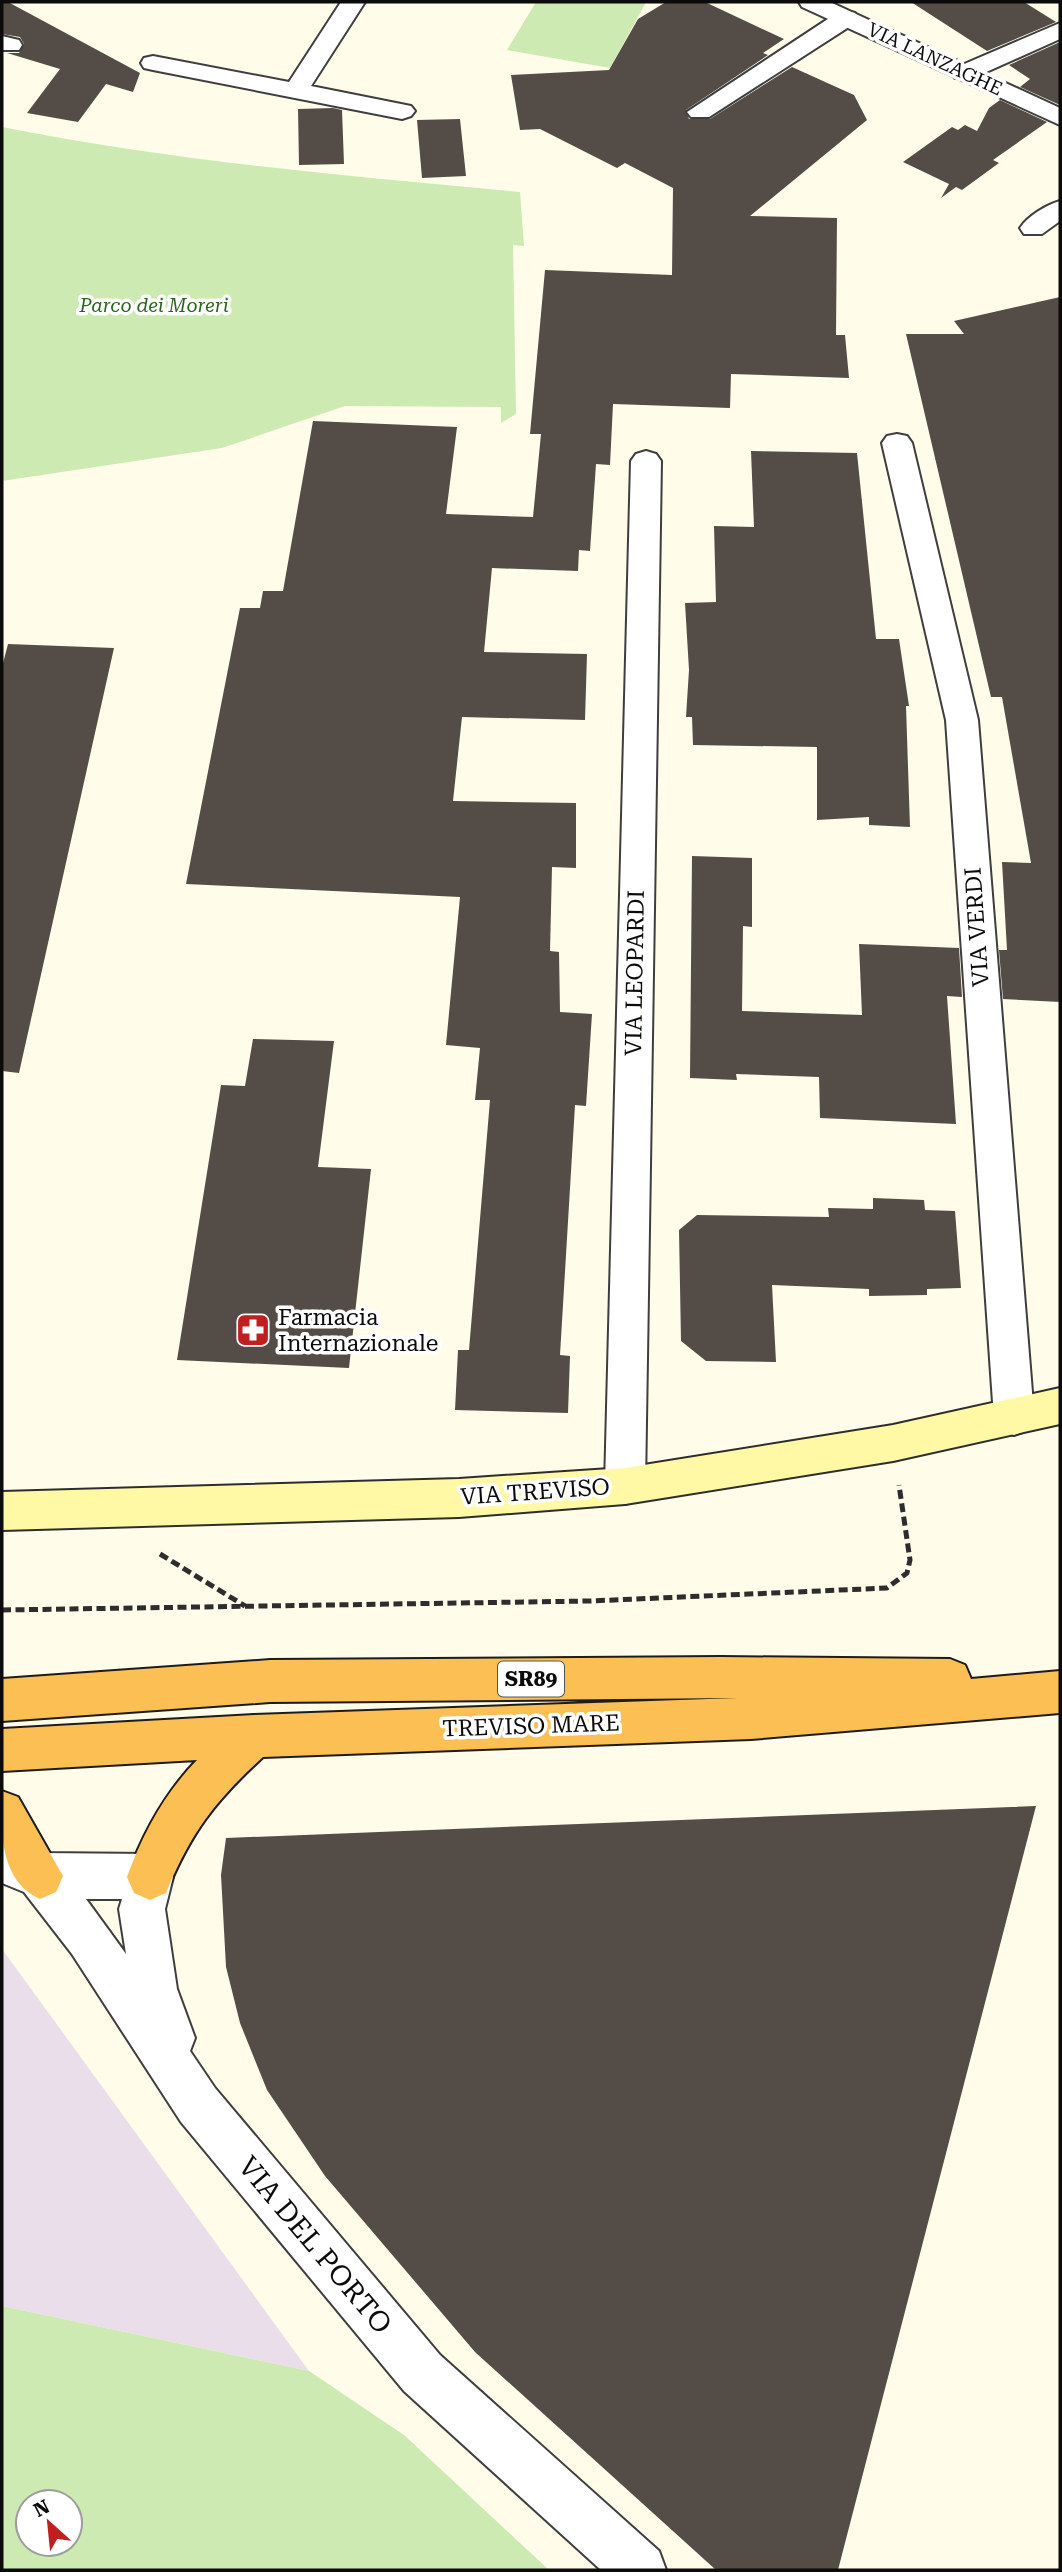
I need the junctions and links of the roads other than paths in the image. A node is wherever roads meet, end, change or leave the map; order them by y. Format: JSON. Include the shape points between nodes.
{"nodes":[{"id":1,"x":352,"y":2,"type":"edge"},
{"id":2,"x":811,"y":2,"type":"edge"},
{"id":3,"x":846,"y":18,"type":"junction"},
{"id":4,"x":1060,"y":30,"type":"edge"},
{"id":5,"x":153,"y":63,"type":"dead end"},
{"id":6,"x":964,"y":73,"type":"junction"},
{"id":7,"x":296,"y":90,"type":"junction"},
{"id":8,"x":402,"y":111,"type":"dead end"},
{"id":9,"x":700,"y":112,"type":"dead end"},
{"id":10,"x":1060,"y":117,"type":"edge"},
{"id":11,"x":1060,"y":209,"type":"edge"},
{"id":12,"x":1033,"y":229,"type":"dead end"},
{"id":13,"x":897,"y":443,"type":"dead end"},
{"id":14,"x":646,"y":461,"type":"dead end"},
{"id":15,"x":1060,"y":1406,"type":"edge"},
{"id":16,"x":1014,"y":1417,"type":"junction"},
{"id":17,"x":625,"y":1486,"type":"junction"},
{"id":18,"x":2,"y":1511,"type":"edge"},
{"id":19,"x":1060,"y":1680,"type":"edge"},
{"id":20,"x":1060,"y":1692,"type":"edge"},
{"id":21,"x":2,"y":1700,"type":"edge"},
{"id":22,"x":254,"y":1736,"type":"junction"},
{"id":23,"x":2,"y":1750,"type":"edge"},
{"id":24,"x":2,"y":1813,"type":"edge"},
{"id":25,"x":21,"y":1868,"type":"edge"},
{"id":26,"x":150,"y":1877,"type":"junction"},
{"id":27,"x":198,"y":2105,"type":"junction"},
{"id":28,"x":640,"y":2570,"type":"edge"}],
"edges":[{"from":1,"to":7,"type":"street"},
{"from":2,"to":3,"type":"street","name":"VIA LANZAGHE"},
{"from":3,"to":6,"type":"street","name":"VIA LANZAGHE"},
{"from":3,"to":9,"type":"street"},
{"from":4,"to":6,"type":"street"},
{"from":5,"to":7,"type":"street"},
{"from":6,"to":10,"type":"street","name":"VIA LANZAGHE"},
{"from":7,"to":8,"type":"street"},
{"from":11,"to":12,"type":"street"},
{"from":13,"to":16,"type":"street","name":"VIA VERDI","via":[[962,720]]},
{"from":14,"to":17,"type":"street","name":"VIA LEOPARDI"},
{"from":15,"to":16,"type":"main road","name":"VIA TREVISO"},
{"from":16,"to":17,"type":"main road","name":"VIA TREVISO","via":[[893,1443]]},
{"from":17,"to":18,"type":"main road","name":"VIA TREVISO","via":[[459,1498]]},
{"from":19,"to":21,"type":"highway","name":"TREVISO MARE","number":"SR89","via":[[270,1681]]},
{"from":20,"to":22,"type":"highway","name":"TREVISO MARE","number":"SR89","via":[[751,1718]]},
{"from":22,"to":23,"type":"highway","name":"TREVISO MARE","number":"SR89"},
{"from":22,"to":26,"type":"highway","via":[[181,1808],[159,1847]]},
{"from":24,"to":25,"type":"highway"},
{"from":25,"to":26,"type":"street"},
{"from":25,"to":27,"type":"street","name":"VIA DEL PORTO","via":[[88,1938]]},
{"from":26,"to":27,"type":"street","via":[[142,1909],[153,1989]]},
{"from":27,"to":28,"type":"street","name":"VIA DEL PORTO","via":[[422,2373]]}]}
